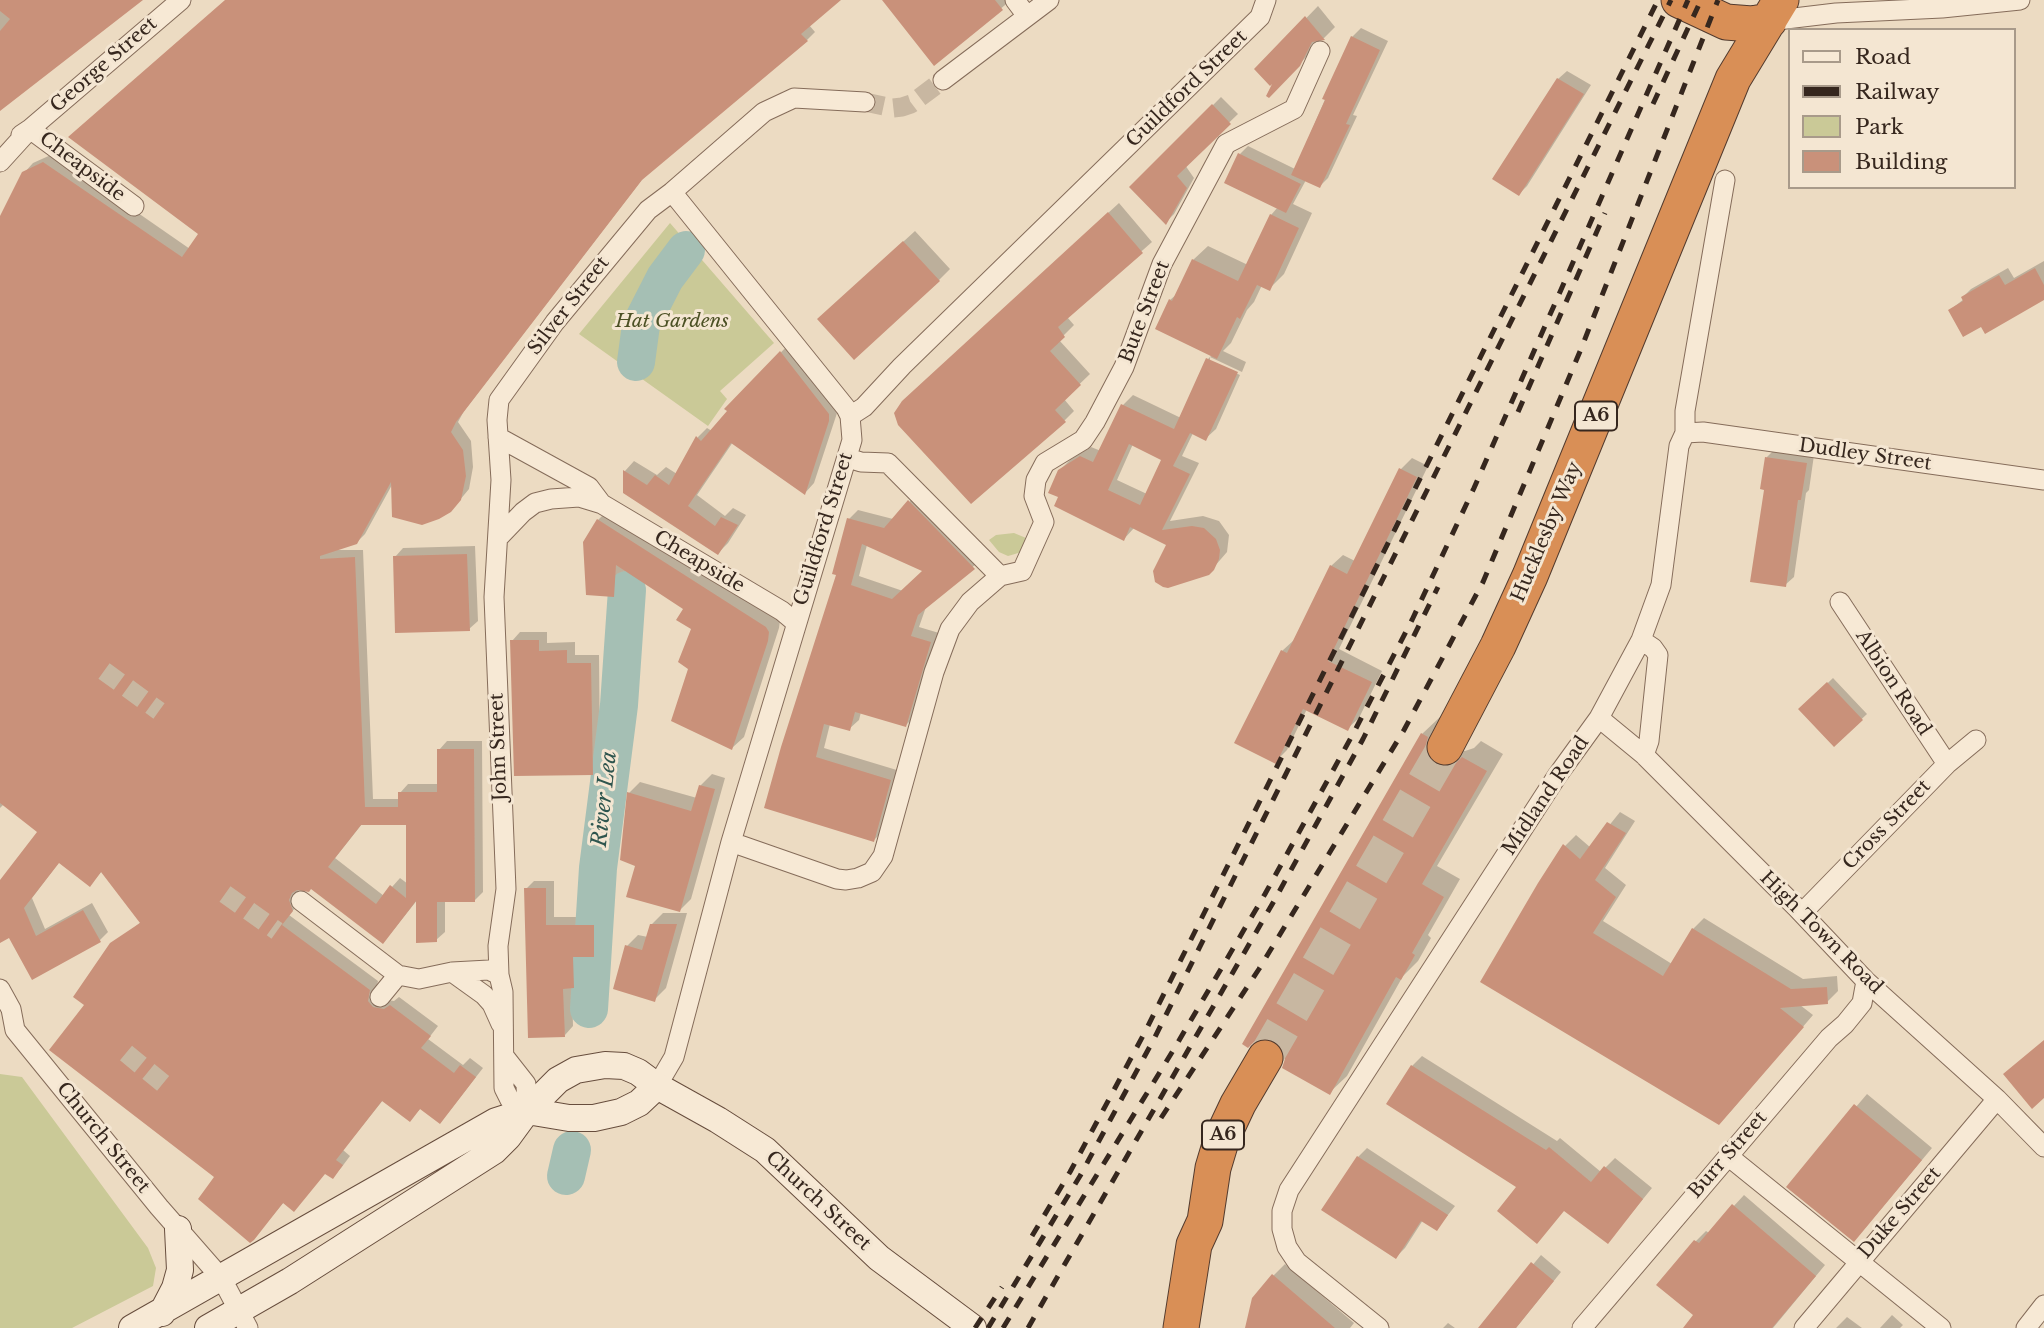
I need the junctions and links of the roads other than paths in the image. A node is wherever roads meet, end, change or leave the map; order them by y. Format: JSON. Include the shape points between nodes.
{"nodes":[{"id":1,"x":181,"y":0,"type":"edge"},
{"id":2,"x":1049,"y":0,"type":"edge"},
{"id":3,"x":1266,"y":0,"type":"edge"},
{"id":4,"x":1679,"y":0,"type":"edge"},
{"id":5,"x":1819,"y":0,"type":"edge"},
{"id":6,"x":2020,"y":0,"type":"edge"},
{"id":7,"x":1942,"y":4,"type":"edge"},
{"id":8,"x":1021,"y":8,"type":"edge"},
{"id":9,"x":1775,"y":11,"type":"edge"},
{"id":10,"x":1836,"y":13,"type":"junction"},
{"id":11,"x":1727,"y":22,"type":"junction"},
{"id":12,"x":1320,"y":51,"type":"dead end"},
{"id":13,"x":1733,"y":79,"type":"junction"},
{"id":14,"x":943,"y":80,"type":"tunnel mouth"},
{"id":15,"x":864,"y":102,"type":"tunnel mouth"},
{"id":16,"x":30,"y":129,"type":"junction"},
{"id":17,"x":0,"y":149,"type":"edge"},
{"id":18,"x":0,"y":162,"type":"edge"},
{"id":19,"x":1725,"y":180,"type":"dead end"},
{"id":20,"x":672,"y":192,"type":"junction"},
{"id":21,"x":134,"y":205,"type":"dead end"},
{"id":22,"x":850,"y":416,"type":"junction"},
{"id":23,"x":1685,"y":433,"type":"junction"},
{"id":24,"x":498,"y":437,"type":"junction"},
{"id":25,"x":848,"y":458,"type":"junction"},
{"id":26,"x":2044,"y":480,"type":"edge"},
{"id":27,"x":601,"y":504,"type":"junction"},
{"id":28,"x":499,"y":537,"type":"junction"},
{"id":29,"x":1000,"y":576,"type":"junction"},
{"id":30,"x":1840,"y":602,"type":"dead end"},
{"id":31,"x":795,"y":622,"type":"junction"},
{"id":32,"x":1641,"y":640,"type":"junction"},
{"id":33,"x":1599,"y":718,"type":"junction"},
{"id":34,"x":1976,"y":740,"type":"dead end"},
{"id":35,"x":1445,"y":747,"type":"tunnel mouth"},
{"id":36,"x":1644,"y":755,"type":"junction"},
{"id":37,"x":1947,"y":764,"type":"junction"},
{"id":38,"x":731,"y":842,"type":"junction"},
{"id":39,"x":301,"y":901,"type":"dead end"},
{"id":40,"x":1802,"y":913,"type":"junction"},
{"id":41,"x":452,"y":972,"type":"junction"},
{"id":42,"x":398,"y":975,"type":"junction"},
{"id":43,"x":499,"y":975,"type":"junction"},
{"id":44,"x":1866,"y":981,"type":"junction"},
{"id":45,"x":0,"y":989,"type":"edge"},
{"id":46,"x":380,"y":997,"type":"dead end"},
{"id":47,"x":502,"y":1027,"type":"junction"},
{"id":48,"x":1265,"y":1058,"type":"tunnel mouth"},
{"id":49,"x":657,"y":1086,"type":"junction"},
{"id":50,"x":1997,"y":1099,"type":"junction"},
{"id":51,"x":527,"y":1111,"type":"junction"},
{"id":52,"x":2044,"y":1147,"type":"edge"},
{"id":53,"x":1728,"y":1156,"type":"junction"},
{"id":54,"x":1205,"y":1221,"type":"junction"},
{"id":55,"x":178,"y":1229,"type":"junction"},
{"id":56,"x":1857,"y":1262,"type":"junction"},
{"id":57,"x":222,"y":1279,"type":"junction"},
{"id":58,"x":2044,"y":1305,"type":"edge"},
{"id":59,"x":162,"y":1313,"type":"junction"},
{"id":60,"x":243,"y":1319,"type":"edge"},
{"id":61,"x":132,"y":1328,"type":"edge"},
{"id":62,"x":208,"y":1328,"type":"edge"},
{"id":63,"x":973,"y":1328,"type":"edge"},
{"id":64,"x":1181,"y":1328,"type":"edge"},
{"id":65,"x":1202,"y":1328,"type":"edge"},
{"id":66,"x":1379,"y":1328,"type":"edge"},
{"id":67,"x":1582,"y":1328,"type":"edge"},
{"id":68,"x":1804,"y":1328,"type":"edge"},
{"id":69,"x":1941,"y":1328,"type":"edge"},
{"id":70,"x":2026,"y":1328,"type":"edge"}],
"edges":[{"from":1,"to":16,"type":"street","name":"George Street"},
{"from":2,"to":8,"type":"street"},
{"from":3,"to":22,"type":"street","name":"Guildford Street","via":[[1260,17]]},
{"from":4,"to":11,"type":"highway"},
{"from":5,"to":10,"type":"street"},
{"from":6,"to":7,"type":"street"},
{"from":7,"to":10,"type":"street"},
{"from":8,"to":14,"type":"street"},
{"from":9,"to":10,"type":"street"},
{"from":9,"to":11,"type":"highway","via":[[1752,24]]},
{"from":9,"to":13,"type":"highway","name":"Hucklesby Way","number":"A6"},
{"from":11,"to":13,"type":"highway","name":"Hucklesby Way","number":"A6","via":[[1735,54]]},
{"from":12,"to":29,"type":"street","name":"Bute Street","via":[[1294,109],[1226,144],[1163,264],[1124,367],[1095,422],[1083,440],[1045,463],[1036,480],[1034,496],[1044,522],[1021,571]]},
{"from":13,"to":35,"type":"highway","name":"Hucklesby Way","number":"A6","via":[[1530,576]]},
{"from":15,"to":20,"type":"street","name":"Silver Street","via":[[806,97],[783,101],[764,112]]},
{"from":16,"to":17,"type":"street"},
{"from":16,"to":18,"type":"street","name":"George Street"},
{"from":16,"to":21,"type":"street","name":"Cheapside"},
{"from":19,"to":23,"type":"street","name":"Midland Road"},
{"from":20,"to":22,"type":"street"},
{"from":20,"to":24,"type":"street","name":"Silver Street","via":[[648,210],[615,247],[505,389],[499,400]]},
{"from":22,"to":25,"type":"street","name":"Guildford Street"},
{"from":23,"to":26,"type":"street","name":"Dudley Street"},
{"from":23,"to":32,"type":"street","name":"Midland Road","via":[[1679,446],[1661,585]]},
{"from":24,"to":27,"type":"street","via":[[589,487]]},
{"from":24,"to":28,"type":"street","name":"John Street"},
{"from":25,"to":29,"type":"street","via":[[888,464]]},
{"from":25,"to":31,"type":"street","name":"Guildford Street"},
{"from":27,"to":28,"type":"street","via":[[579,497],[535,503]]},
{"from":27,"to":31,"type":"street","name":"Cheapside"},
{"from":28,"to":43,"type":"street","name":"John Street","via":[[494,597],[506,888]]},
{"from":29,"to":38,"type":"street","name":"Bute Street","via":[[970,602],[950,629],[883,856],[873,872],[837,879]]},
{"from":30,"to":37,"type":"street","name":"Albion Road"},
{"from":31,"to":38,"type":"street","name":"Guildford Street"},
{"from":32,"to":33,"type":"street","name":"Midland Road"},
{"from":32,"to":36,"type":"street","via":[[1658,654]]},
{"from":33,"to":36,"type":"street","name":"High Town Road"},
{"from":33,"to":66,"type":"street","name":"Midland Road","via":[[1289,1191],[1282,1211],[1287,1247],[1297,1262]]},
{"from":34,"to":37,"type":"street","name":"Cross Street"},
{"from":36,"to":40,"type":"street","name":"High Town Road"},
{"from":37,"to":40,"type":"street","name":"Cross Street"},
{"from":38,"to":49,"type":"street","name":"Guildford Street","via":[[674,1057]]},
{"from":39,"to":42,"type":"street"},
{"from":40,"to":44,"type":"street","name":"High Town Road"},
{"from":41,"to":42,"type":"street","via":[[419,979]]},
{"from":41,"to":43,"type":"street","via":[[489,970]]},
{"from":41,"to":47,"type":"street","via":[[484,995]]},
{"from":42,"to":46,"type":"street"},
{"from":43,"to":47,"type":"street","name":"John Street"},
{"from":44,"to":50,"type":"street","name":"High Town Road"},
{"from":44,"to":53,"type":"street","name":"Burr Street","via":[[1862,1003]]},
{"from":45,"to":55,"type":"street","name":"Church Street","via":[[15,1030]]},
{"from":47,"to":51,"type":"street","name":"John Street","via":[[503,1056],[526,1084]]},
{"from":48,"to":54,"type":"highway","number":"A6","via":[[1222,1138]]},
{"from":49,"to":51,"type":"street","name":"Church Street","via":[[639,1103],[594,1118]]},
{"from":49,"to":51,"type":"street","name":"Church Street","via":[[624,1066],[576,1070],[558,1080]]},
{"from":49,"to":63,"type":"street","name":"Church Street","via":[[765,1150],[879,1258]]},
{"from":50,"to":52,"type":"street","name":"High Town Road"},
{"from":50,"to":56,"type":"street","name":"Duke Street"},
{"from":51,"to":57,"type":"street","name":"Church Street","via":[[487,1125]]},
{"from":51,"to":60,"type":"street","name":"Church Street","via":[[494,1151],[290,1281]]},
{"from":53,"to":56,"type":"street"},
{"from":53,"to":67,"type":"street","name":"Burr Street"},
{"from":54,"to":64,"type":"highway","number":"A6","via":[[1194,1245]]},
{"from":54,"to":65,"type":"highway","number":"A6","via":[[1212,1249]]},
{"from":55,"to":57,"type":"street","name":"Church Street"},
{"from":55,"to":59,"type":"street","via":[[180,1270]]},
{"from":56,"to":68,"type":"street","name":"Duke Street"},
{"from":56,"to":69,"type":"street"},
{"from":57,"to":59,"type":"street"},
{"from":57,"to":60,"type":"street","name":"Church Street"},
{"from":58,"to":70,"type":"street"},
{"from":59,"to":61,"type":"street"},
{"from":60,"to":62,"type":"street"}]}
